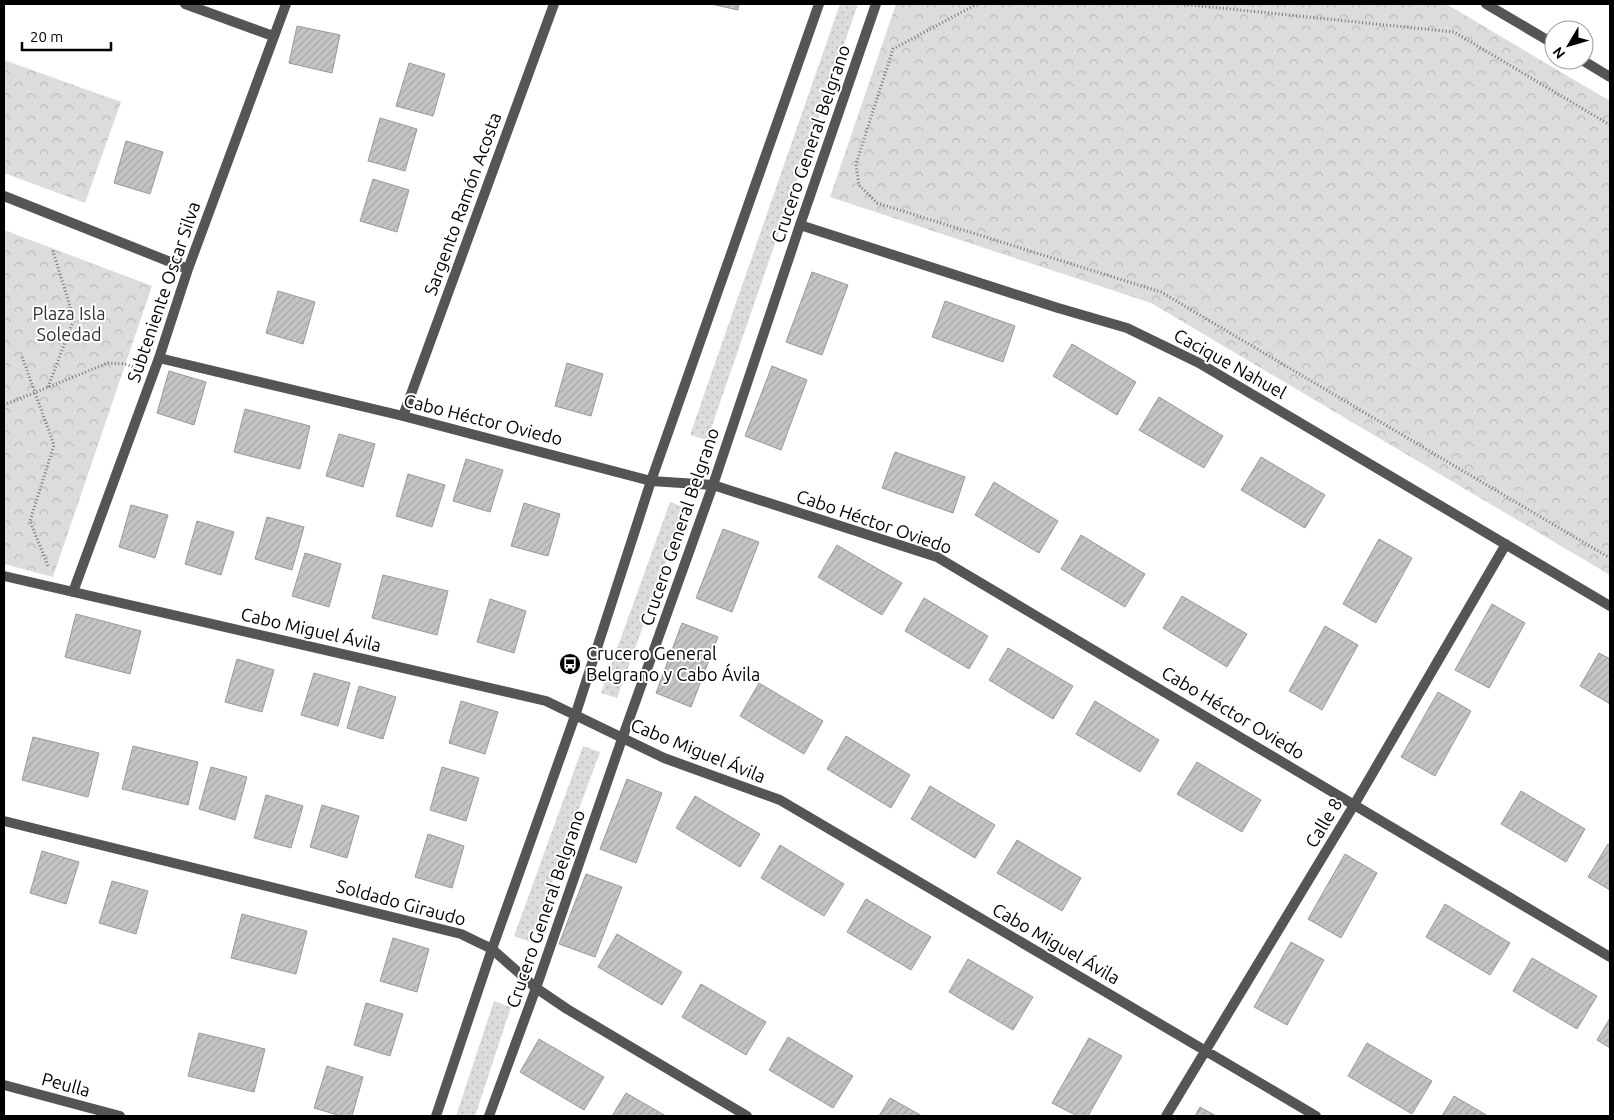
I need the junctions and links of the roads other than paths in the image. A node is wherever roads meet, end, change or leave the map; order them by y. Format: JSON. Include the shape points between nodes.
{"nodes":[{"id":1,"x":185,"y":4,"type":"edge"},
{"id":2,"x":286,"y":4,"type":"edge"},
{"id":3,"x":554,"y":4,"type":"edge"},
{"id":4,"x":819,"y":4,"type":"edge"},
{"id":5,"x":876,"y":4,"type":"edge"},
{"id":6,"x":1486,"y":4,"type":"edge"},
{"id":7,"x":273,"y":36,"type":"junction"},
{"id":8,"x":1544,"y":38,"type":"edge"},
{"id":9,"x":1594,"y":67,"type":"edge"},
{"id":10,"x":1610,"y":77,"type":"edge"},
{"id":11,"x":4,"y":196,"type":"edge"},
{"id":12,"x":800,"y":225,"type":"junction"},
{"id":13,"x":188,"y":269,"type":"junction"},
{"id":14,"x":159,"y":358,"type":"junction"},
{"id":15,"x":403,"y":416,"type":"junction"},
{"id":16,"x":651,"y":481,"type":"junction"},
{"id":17,"x":713,"y":485,"type":"junction"},
{"id":18,"x":1506,"y":544,"type":"junction"},
{"id":19,"x":4,"y":576,"type":"edge"},
{"id":20,"x":73,"y":592,"type":"junction"},
{"id":21,"x":1610,"y":606,"type":"edge"},
{"id":22,"x":575,"y":716,"type":"junction"},
{"id":23,"x":622,"y":739,"type":"junction"},
{"id":24,"x":1354,"y":805,"type":"junction"},
{"id":25,"x":4,"y":821,"type":"edge"},
{"id":26,"x":492,"y":949,"type":"junction"},
{"id":27,"x":1610,"y":957,"type":"edge"},
{"id":28,"x":536,"y":988,"type":"junction"},
{"id":29,"x":1206,"y":1051,"type":"junction"},
{"id":30,"x":4,"y":1085,"type":"edge"},
{"id":31,"x":120,"y":1116,"type":"edge"},
{"id":32,"x":436,"y":1116,"type":"edge"},
{"id":33,"x":489,"y":1116,"type":"edge"},
{"id":34,"x":746,"y":1116,"type":"edge"},
{"id":35,"x":1166,"y":1116,"type":"edge"},
{"id":36,"x":1316,"y":1116,"type":"edge"}],
"edges":[{"from":1,"to":7,"type":"street"},
{"from":2,"to":7,"type":"street","name":"Subteniente Oscar Silva"},
{"from":3,"to":15,"type":"street","name":"Sargento Ramón Acosta"},
{"from":4,"to":16,"type":"street","name":"Crucero General Belgrano"},
{"from":5,"to":12,"type":"street","name":"Crucero General Belgrano"},
{"from":6,"to":8,"type":"street"},
{"from":7,"to":13,"type":"street","name":"Subteniente Oscar Silva"},
{"from":9,"to":10,"type":"street"},
{"from":11,"to":13,"type":"street"},
{"from":12,"to":17,"type":"street","name":"Crucero General Belgrano"},
{"from":12,"to":18,"type":"street","name":"Cacique Nahuel","via":[[1127,328],[1198,363]]},
{"from":13,"to":14,"type":"street","name":"Subteniente Oscar Silva"},
{"from":14,"to":15,"type":"street","name":"Cabo Héctor Oviedo"},
{"from":14,"to":20,"type":"street","name":"Subteniente Oscar Silva"},
{"from":15,"to":16,"type":"street","name":"Cabo Héctor Oviedo"},
{"from":16,"to":17,"type":"street","name":"Cabo Héctor Oviedo"},
{"from":16,"to":22,"type":"street","name":"Crucero General Belgrano"},
{"from":17,"to":23,"type":"street","name":"Crucero General Belgrano"},
{"from":17,"to":24,"type":"street","name":"Cabo Héctor Oviedo","via":[[937,557]]},
{"from":18,"to":21,"type":"street","name":"Cacique Nahuel"},
{"from":18,"to":24,"type":"street","name":"Calle 8"},
{"from":19,"to":20,"type":"street","name":"Cabo Miguel Ávila"},
{"from":20,"to":22,"type":"street","name":"Cabo Miguel Ávila","via":[[546,701]]},
{"from":22,"to":23,"type":"street","name":"Cabo Miguel Ávila"},
{"from":22,"to":26,"type":"street","name":"Crucero General Belgrano"},
{"from":23,"to":28,"type":"street","name":"Crucero General Belgrano"},
{"from":23,"to":29,"type":"street","name":"Cabo Miguel Ávila","via":[[664,758],[780,800]]},
{"from":24,"to":27,"type":"street","name":"Cabo Héctor Oviedo"},
{"from":24,"to":29,"type":"street","name":"Calle 8"},
{"from":25,"to":26,"type":"street","name":"Soldado Giraudo","via":[[461,934]]},
{"from":26,"to":28,"type":"street","name":"Soldado Giraudo"},
{"from":26,"to":32,"type":"street","name":"Crucero General Belgrano"},
{"from":28,"to":33,"type":"street","name":"Crucero General Belgrano"},
{"from":28,"to":34,"type":"street","name":"Soldado Giraudo"},
{"from":29,"to":35,"type":"street","name":"Calle 8"},
{"from":29,"to":36,"type":"street","name":"Cabo Miguel Ávila"},
{"from":30,"to":31,"type":"street","name":"Peulla"}]}
